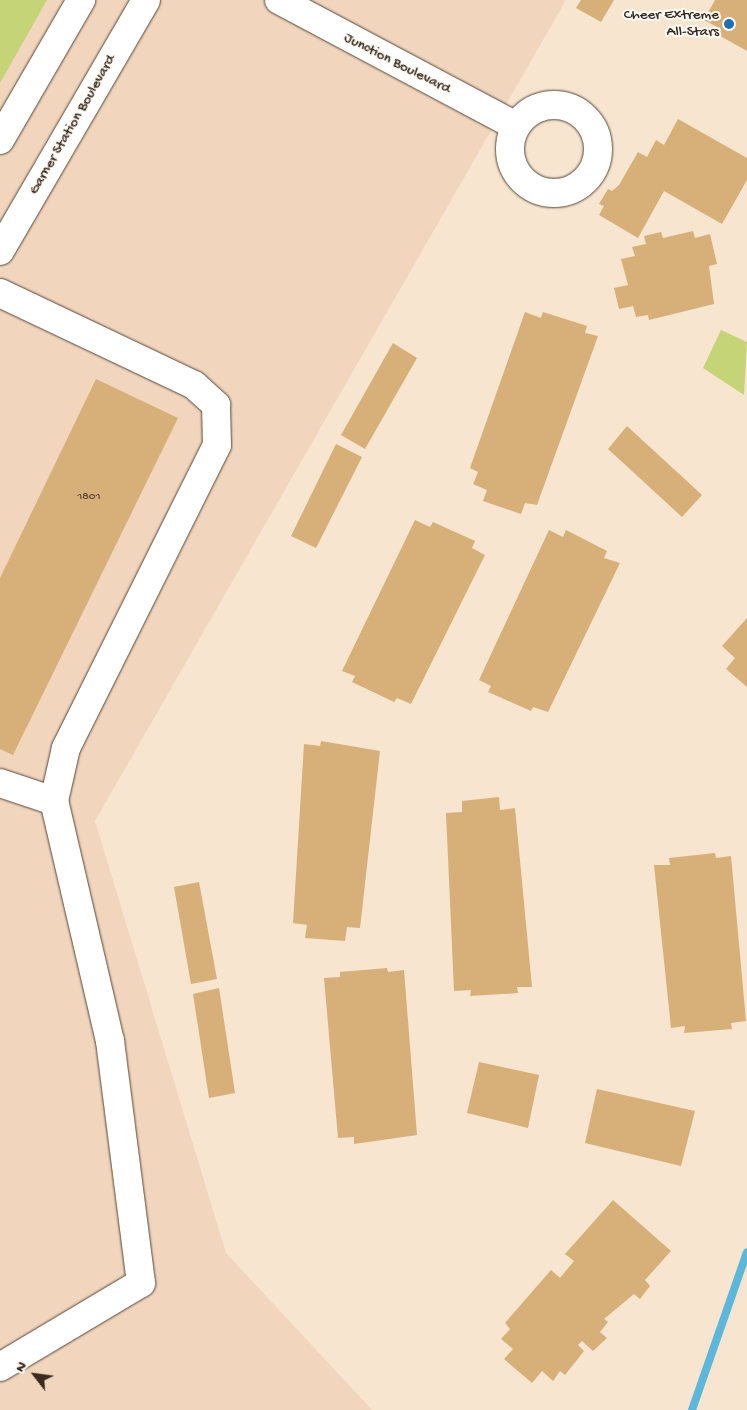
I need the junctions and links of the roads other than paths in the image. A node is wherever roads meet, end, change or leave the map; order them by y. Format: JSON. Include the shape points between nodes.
{"nodes":[{"id":1,"x":81,"y":0,"type":"edge"},
{"id":2,"x":146,"y":0,"type":"edge"},
{"id":3,"x":279,"y":0,"type":"edge"},
{"id":4,"x":516,"y":126,"type":"dead end"},
{"id":5,"x":0,"y":140,"type":"edge"},
{"id":6,"x":0,"y":251,"type":"edge"},
{"id":7,"x":0,"y":293,"type":"edge"},
{"id":8,"x":0,"y":783,"type":"edge"},
{"id":9,"x":54,"y":801,"type":"junction"},
{"id":10,"x":0,"y":1367,"type":"edge"}],
"edges":[{"from":1,"to":5,"type":"street"},
{"from":2,"to":6,"type":"street","name":"Garner Station Boulevard"},
{"from":3,"to":4,"type":"street","name":"Junction Boulevard"},
{"from":7,"to":9,"type":"street","via":[[194,385],[216,405],[217,444],[66,748]]},
{"from":8,"to":9,"type":"street"},
{"from":9,"to":10,"type":"street","via":[[110,1041],[141,1283]]}]}
